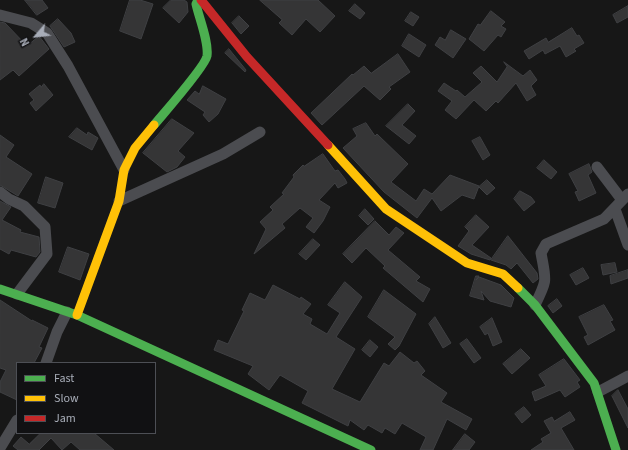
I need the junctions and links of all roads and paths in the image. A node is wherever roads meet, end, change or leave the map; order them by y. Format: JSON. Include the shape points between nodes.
{"nodes":[{"id":1,"x":199,"y":0,"type":"edge"},
{"id":2,"x":0,"y":15,"type":"edge"},
{"id":3,"x":260,"y":132,"type":"dead end"},
{"id":4,"x":597,"y":167,"type":"dead end"},
{"id":5,"x":124,"y":170,"type":"junction"},
{"id":6,"x":0,"y":192,"type":"edge"},
{"id":7,"x":119,"y":201,"type":"junction"},
{"id":8,"x":622,"y":201,"type":"edge"},
{"id":9,"x":628,"y":245,"type":"edge"},
{"id":10,"x":0,"y":289,"type":"edge"},
{"id":11,"x":17,"y":294,"type":"junction"},
{"id":12,"x":535,"y":305,"type":"junction"},
{"id":13,"x":72,"y":313,"type":"junction"},
{"id":14,"x":46,"y":362,"type":"edge"},
{"id":15,"x":628,"y":376,"type":"edge"},
{"id":16,"x":598,"y":392,"type":"junction"},
{"id":17,"x":16,"y":422,"type":"edge"},
{"id":18,"x":0,"y":448,"type":"edge"},
{"id":19,"x":371,"y":450,"type":"edge"},
{"id":20,"x":616,"y":450,"type":"edge"}],
"edges":[{"from":1,"to":5,"type":"street","via":[[196,4],[207,57],[190,82],[135,148]]},
{"from":1,"to":12,"type":"street","via":[[247,57],[386,209],[467,263],[503,274]]},
{"from":2,"to":5,"type":"street","via":[[31,23],[47,33],[68,66]]},
{"from":3,"to":7,"type":"street","via":[[223,154]]},
{"from":4,"to":8,"type":"street"},
{"from":5,"to":7,"type":"street"},
{"from":6,"to":11,"type":"street","via":[[24,206],[45,227],[47,254]]},
{"from":7,"to":13,"type":"street"},
{"from":8,"to":9,"type":"street"},
{"from":8,"to":12,"type":"street","via":[[604,219],[546,244],[541,253],[545,285]]},
{"from":10,"to":11,"type":"street"},
{"from":11,"to":13,"type":"street"},
{"from":12,"to":16,"type":"street","via":[[589,376]]},
{"from":13,"to":14,"type":"street","via":[[57,332]]},
{"from":13,"to":19,"type":"street"},
{"from":15,"to":16,"type":"street"},
{"from":16,"to":20,"type":"street"},
{"from":17,"to":18,"type":"street"}]}
